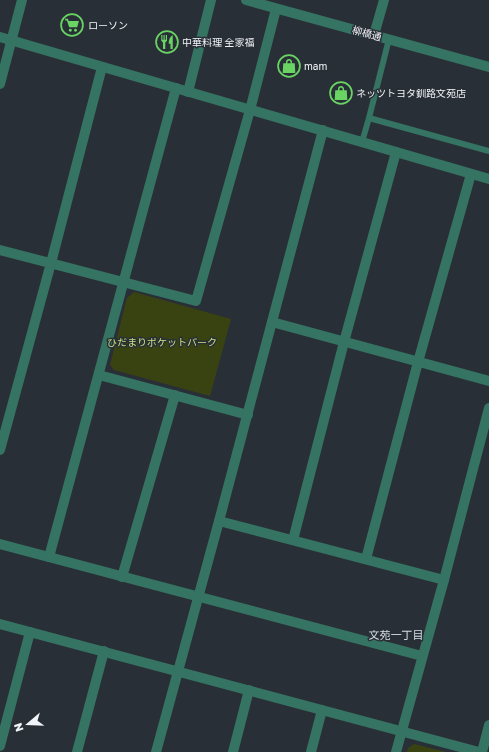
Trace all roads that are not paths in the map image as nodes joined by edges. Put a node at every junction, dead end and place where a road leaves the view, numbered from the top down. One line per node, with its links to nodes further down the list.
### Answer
1 (22, 0): 9 (street)
2 (212, 0): 14 (street)
3 (246, 0): 5 (street, 柳橋通)
4 (384, 0): 6 (street)
5 (276, 9): 6 (street, 柳橋通); 15 (street)
6 (374, 35): 8 (street, 柳橋通)
7 (0, 37): 9 (street)
8 (389, 39): 11 (street, 柳橋通); 16 (lane)
9 (11, 40): 10 (street); 12 (street)
10 (102, 67): 13 (street); 24 (street)
11 (489, 67)
12 (0, 84)
13 (176, 88): 14 (street); 25 (street)
14 (188, 92): 15 (street)
15 (250, 110): 17 (street); 25 (street)
16 (369, 118): 18 (lane); 19 (lane)
17 (323, 130): 18 (street); 26 (street)
18 (362, 142): 20 (street)
19 (489, 151)
20 (396, 152): 21 (street); 27 (street)
21 (471, 174): 22 (street); 28 (street)
22 (489, 179)
23 (0, 250): 24 (street)
24 (51, 263): 25 (street); 35 (street)
25 (124, 283): 29 (street)
26 (272, 322): 27 (street); 33 (street)
27 (344, 342): 28 (street); 37 (street)
28 (418, 362): 30 (street); 40 (street)
29 (99, 374): 31 (street); 39 (street)
30 (489, 381)
31 (175, 395): 33 (street); 41 (street)
32 (489, 408): 34 (street)
33 (248, 415): 36 (street)
34 (486, 437): 42 (street)
35 (0, 450)
36 (220, 521): 37 (street); 43 (street)
37 (293, 540): 40 (street)
38 (0, 544): 39 (street)
39 (49, 557): 41 (street)
40 (366, 560): 42 (street)
41 (122, 576): 43 (street)
42 (444, 580): 47 (street)
43 (199, 597): 47 (street); 48 (street)
44 (0, 624): 45 (street)
45 (30, 632): 46 (street); 53 (street)
46 (104, 652): 48 (street); 54 (street)
47 (422, 656): 52 (street)
48 (178, 671): 49 (street); 55 (street)
49 (249, 690): 50 (street); 56 (street)
50 (322, 710): 52 (street); 57 (street)
51 (489, 725): 59 (street)
52 (402, 731): 58 (street); 59 (street)
53 (0, 746)
54 (78, 752)
55 (156, 752)
56 (234, 752)
57 (311, 752)
58 (396, 752)
59 (481, 752)

